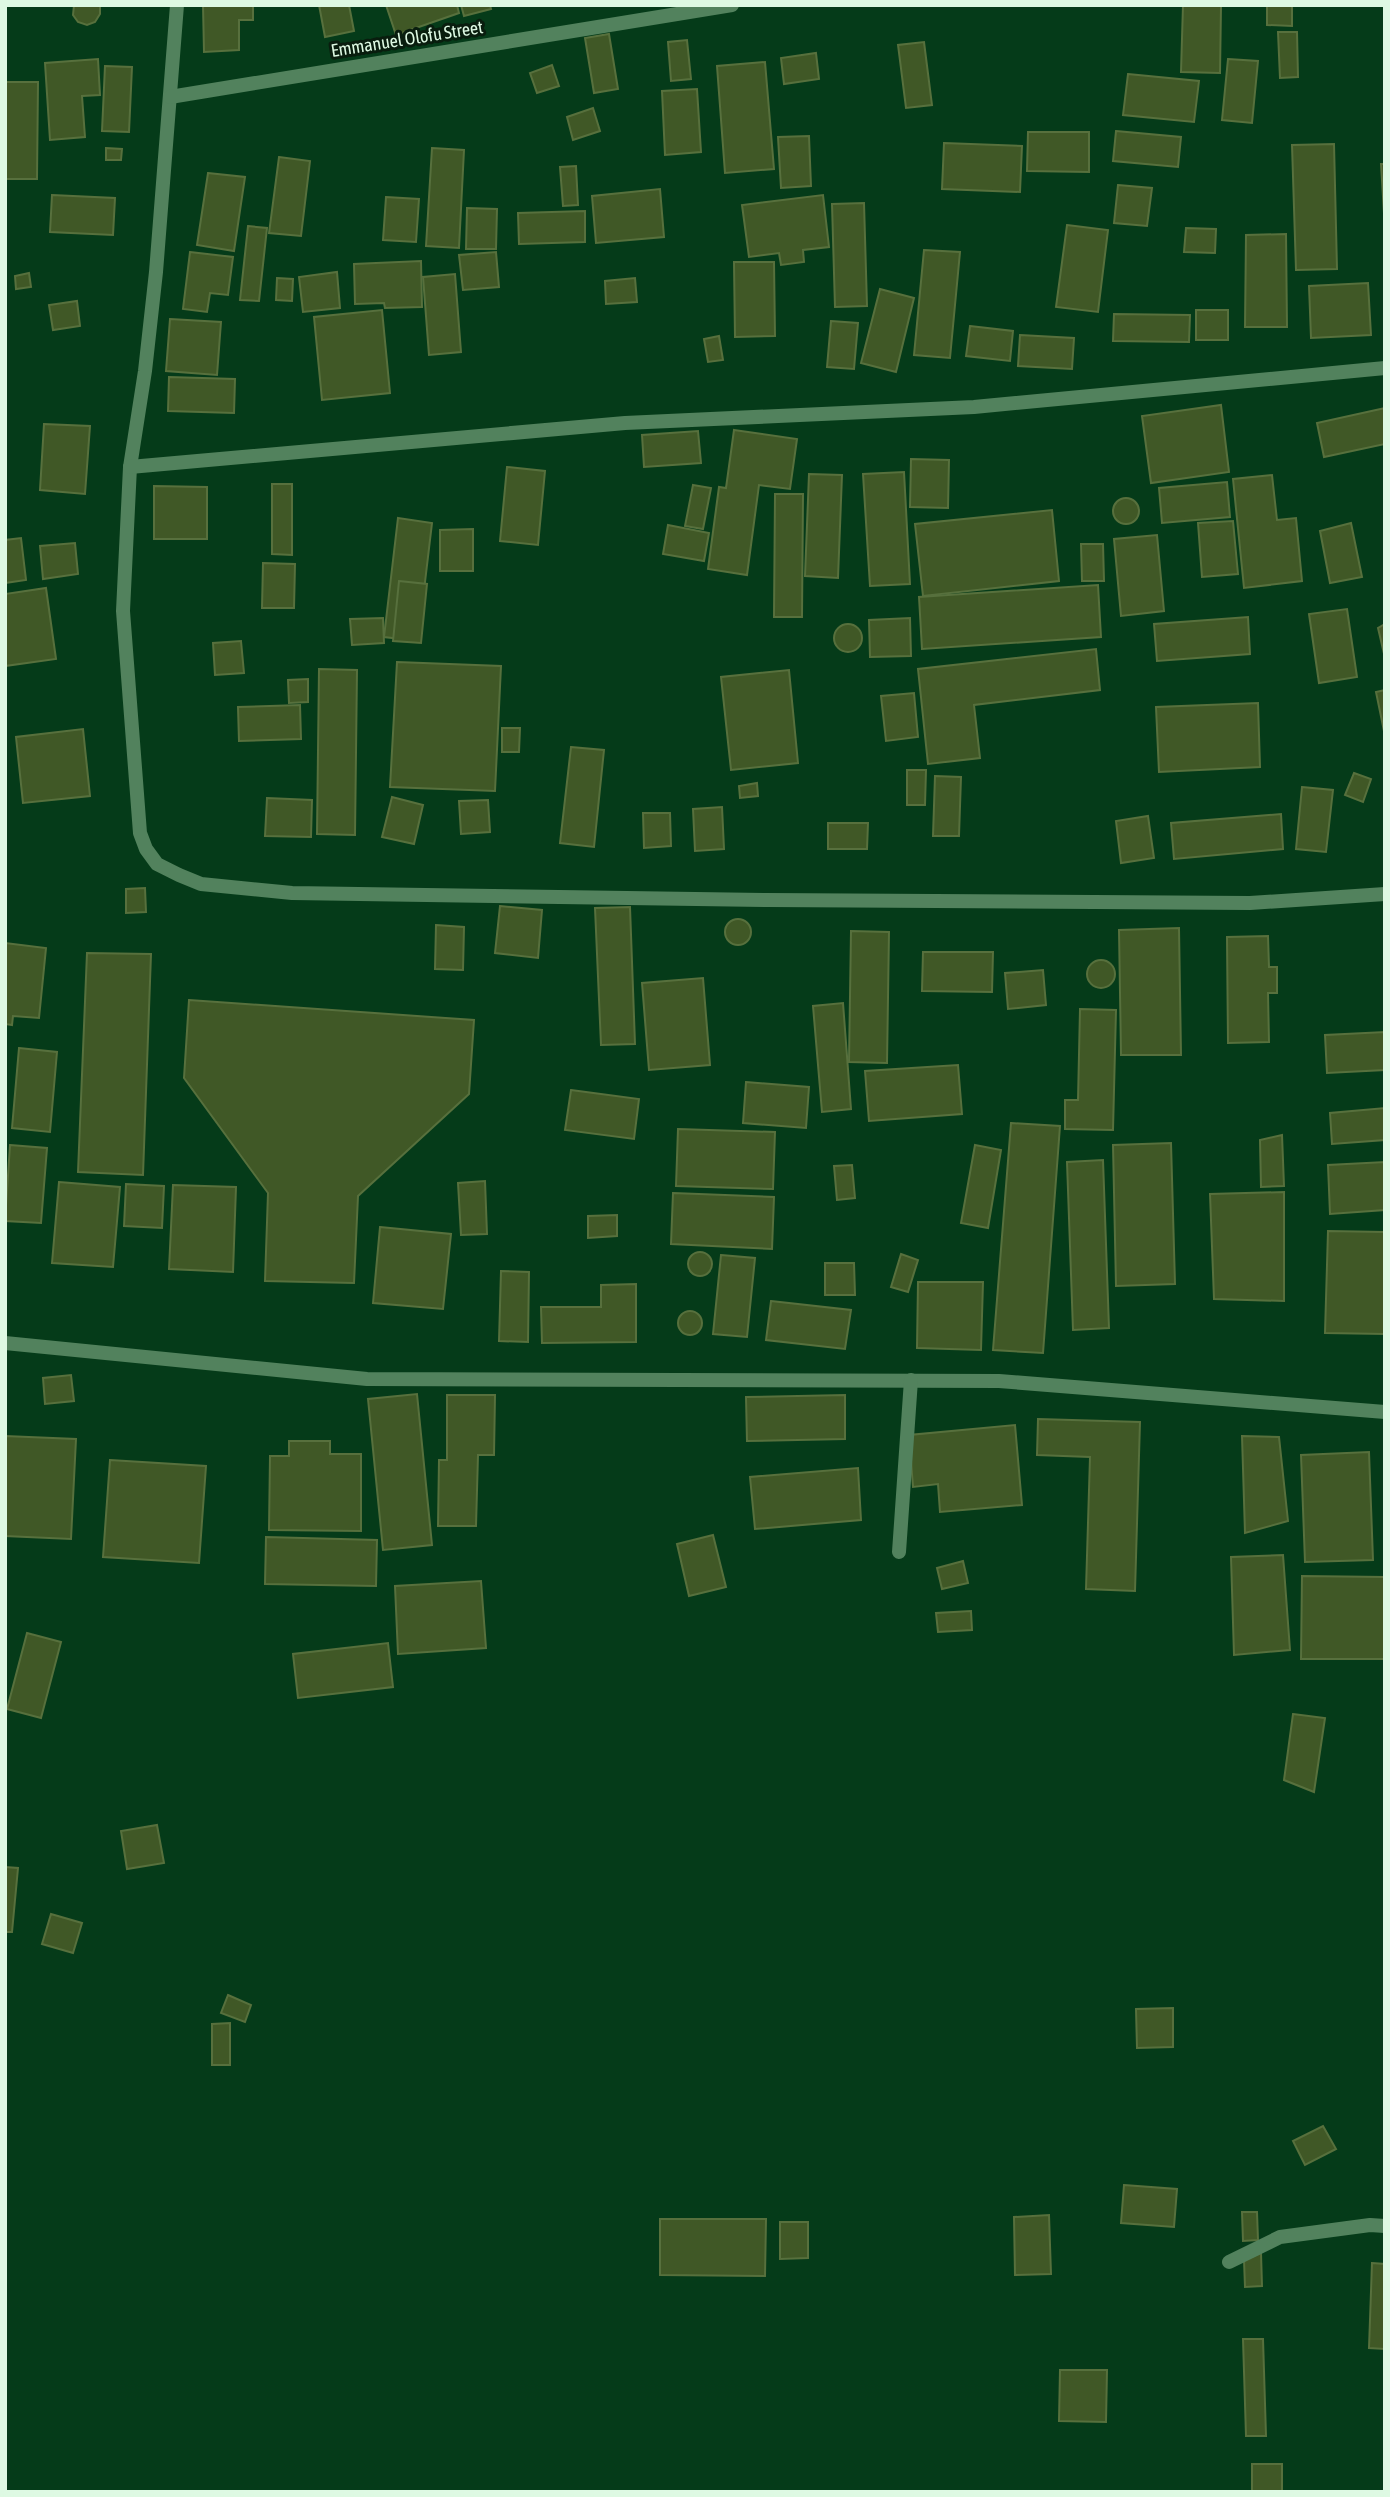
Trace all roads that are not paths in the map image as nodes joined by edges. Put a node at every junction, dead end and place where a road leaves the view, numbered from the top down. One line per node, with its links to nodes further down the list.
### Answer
1 (177, 5): 3 (street)
2 (732, 5): 3 (street, Emmanuel Olofu Street)
3 (170, 97): 5 (street)
4 (1385, 368): 5 (street)
5 (130, 467): 6 (street)
6 (1385, 894)
7 (5, 1343): 8 (street)
8 (911, 1380): 9 (street); 10 (street)
9 (1385, 1412)
10 (900, 1552)
11 (1385, 2226): 12 (street)
12 (1229, 2262)

